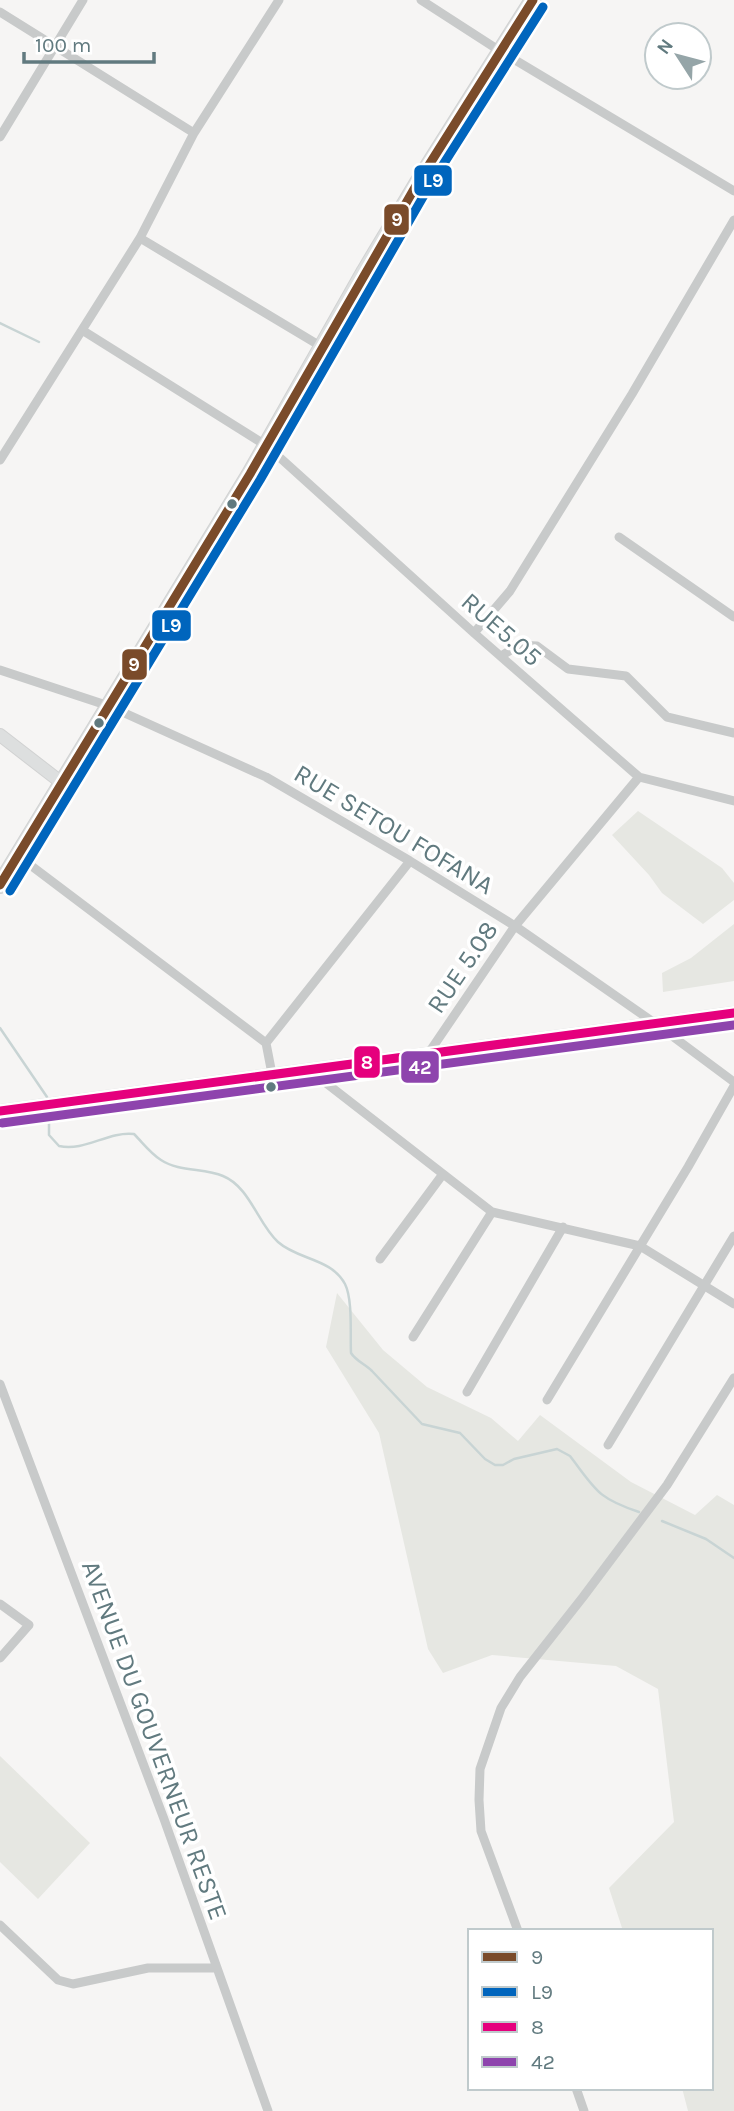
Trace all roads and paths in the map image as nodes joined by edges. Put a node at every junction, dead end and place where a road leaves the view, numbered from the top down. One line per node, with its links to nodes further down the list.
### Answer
1 (83, 0): 6 (street)
2 (279, 0): 8 (street)
3 (421, 0): 7 (street)
4 (533, 0): 7 (highway)
5 (0, 12): 6 (street)
6 (56, 46): 8 (street); 9 (street)
7 (500, 51): 10 (street); 14 (highway)
8 (194, 133): 12 (street)
9 (0, 137)
10 (734, 191)
11 (734, 220): 19 (street)
12 (140, 238): 13 (street); 14 (street)
13 (82, 330): 15 (street, RUE5.05); 16 (street)
14 (323, 347): 15 (highway)
15 (267, 446): 19 (street, RUE5.05); 22 (highway)
16 (0, 460)
17 (619, 537): 18 (street)
18 (734, 617)
19 (474, 633): 20 (street, RUE5.05)
20 (501, 656): 23 (street); 25 (street, RUE5.05)
21 (0, 670): 22 (street, RUE SETOU FOFANA)
22 (109, 706): 26 (highway); 29 (street, RUE SETOU FOFANA)
23 (734, 733)
24 (0, 735): 26 (main road)
25 (639, 777): 27 (street, RUE5.05); 31 (street, RUE 5.08)
26 (62, 783): 28 (highway)
27 (734, 801)
28 (17, 855): 30 (highway); 34 (street)
29 (410, 861): 31 (street, RUE SETOU FOFANA); 34 (street)
30 (0, 885)
31 (515, 926): 33 (street, RUE SETOU FOFANA); 35 (street, RUE 5.08)
32 (734, 1013): 33 (main road)
33 (656, 1024): 35 (main road); 38 (street, RUE SETOU FOFANA)
34 (266, 1043): 37 (street)
35 (428, 1054): 36 (main road)
36 (308, 1069): 37 (main road); 40 (street)
37 (272, 1074): 39 (main road)
38 (734, 1084): 44 (street)
39 (0, 1111)
40 (443, 1174): 41 (street); 45 (street)
41 (492, 1212): 42 (street); 48 (street)
42 (563, 1227): 44 (street); 51 (street)
43 (734, 1236): 46 (street)
44 (640, 1246): 46 (street); 52 (street)
45 (380, 1259)
46 (704, 1285): 47 (street); 53 (street)
47 (734, 1304)
48 (413, 1337)
49 (734, 1378): 57 (street)
50 (0, 1384): 58 (street, AVENUE DU GOUVERNEUR RESTE)
51 (467, 1392)
52 (547, 1400)
53 (608, 1445)
54 (0, 1604): 55 (street)
55 (0, 1658)
56 (0, 1924): 58 (street)
57 (517, 1929)
58 (217, 1968): 60 (street, AVENUE DU GOUVERNEUR RESTE)
59 (577, 2090): 61 (street)
60 (268, 2111)
61 (584, 2111)

